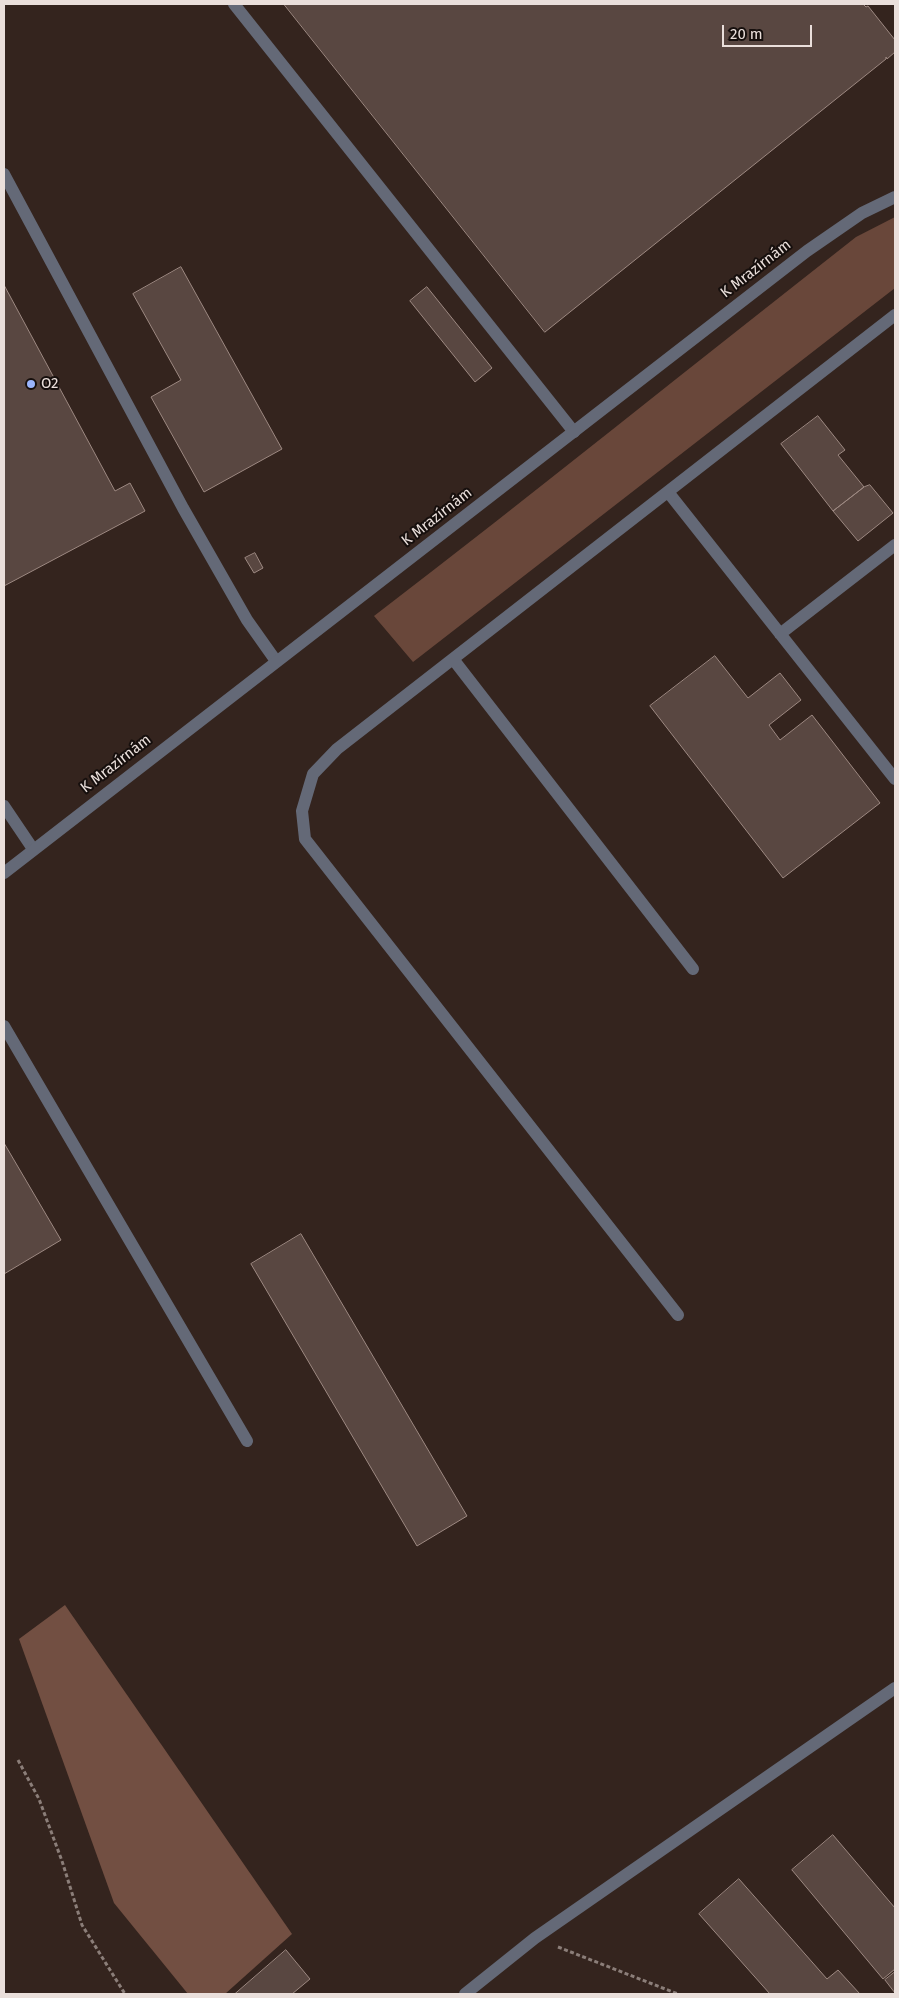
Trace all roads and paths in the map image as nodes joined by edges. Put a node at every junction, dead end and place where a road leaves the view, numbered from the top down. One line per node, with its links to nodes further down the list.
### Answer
1 (234, 4): 5 (street)
2 (4, 174): 10 (street)
3 (895, 197): 5 (street, K Mrazírnám)
4 (895, 315): 6 (street)
5 (574, 432): 10 (street, K Mrazírnám)
6 (668, 492): 8 (street); 9 (street)
7 (895, 546): 8 (street)
8 (780, 634): 11 (street)
9 (453, 659): 15 (street); 17 (street)
10 (276, 661): 13 (street, K Mrazírnám)
11 (895, 779)
12 (4, 806): 13 (street)
13 (33, 849): 14 (street, K Mrazírnám)
14 (4, 872)
15 (693, 969)
16 (4, 1026): 18 (street)
17 (678, 1316)
18 (247, 1441)
19 (895, 1688): 21 (street)
20 (18, 1760): 22 (path)
21 (535, 1938): 23 (street); 24 (path)
22 (125, 1994)
23 (464, 1994)
24 (678, 1994)

